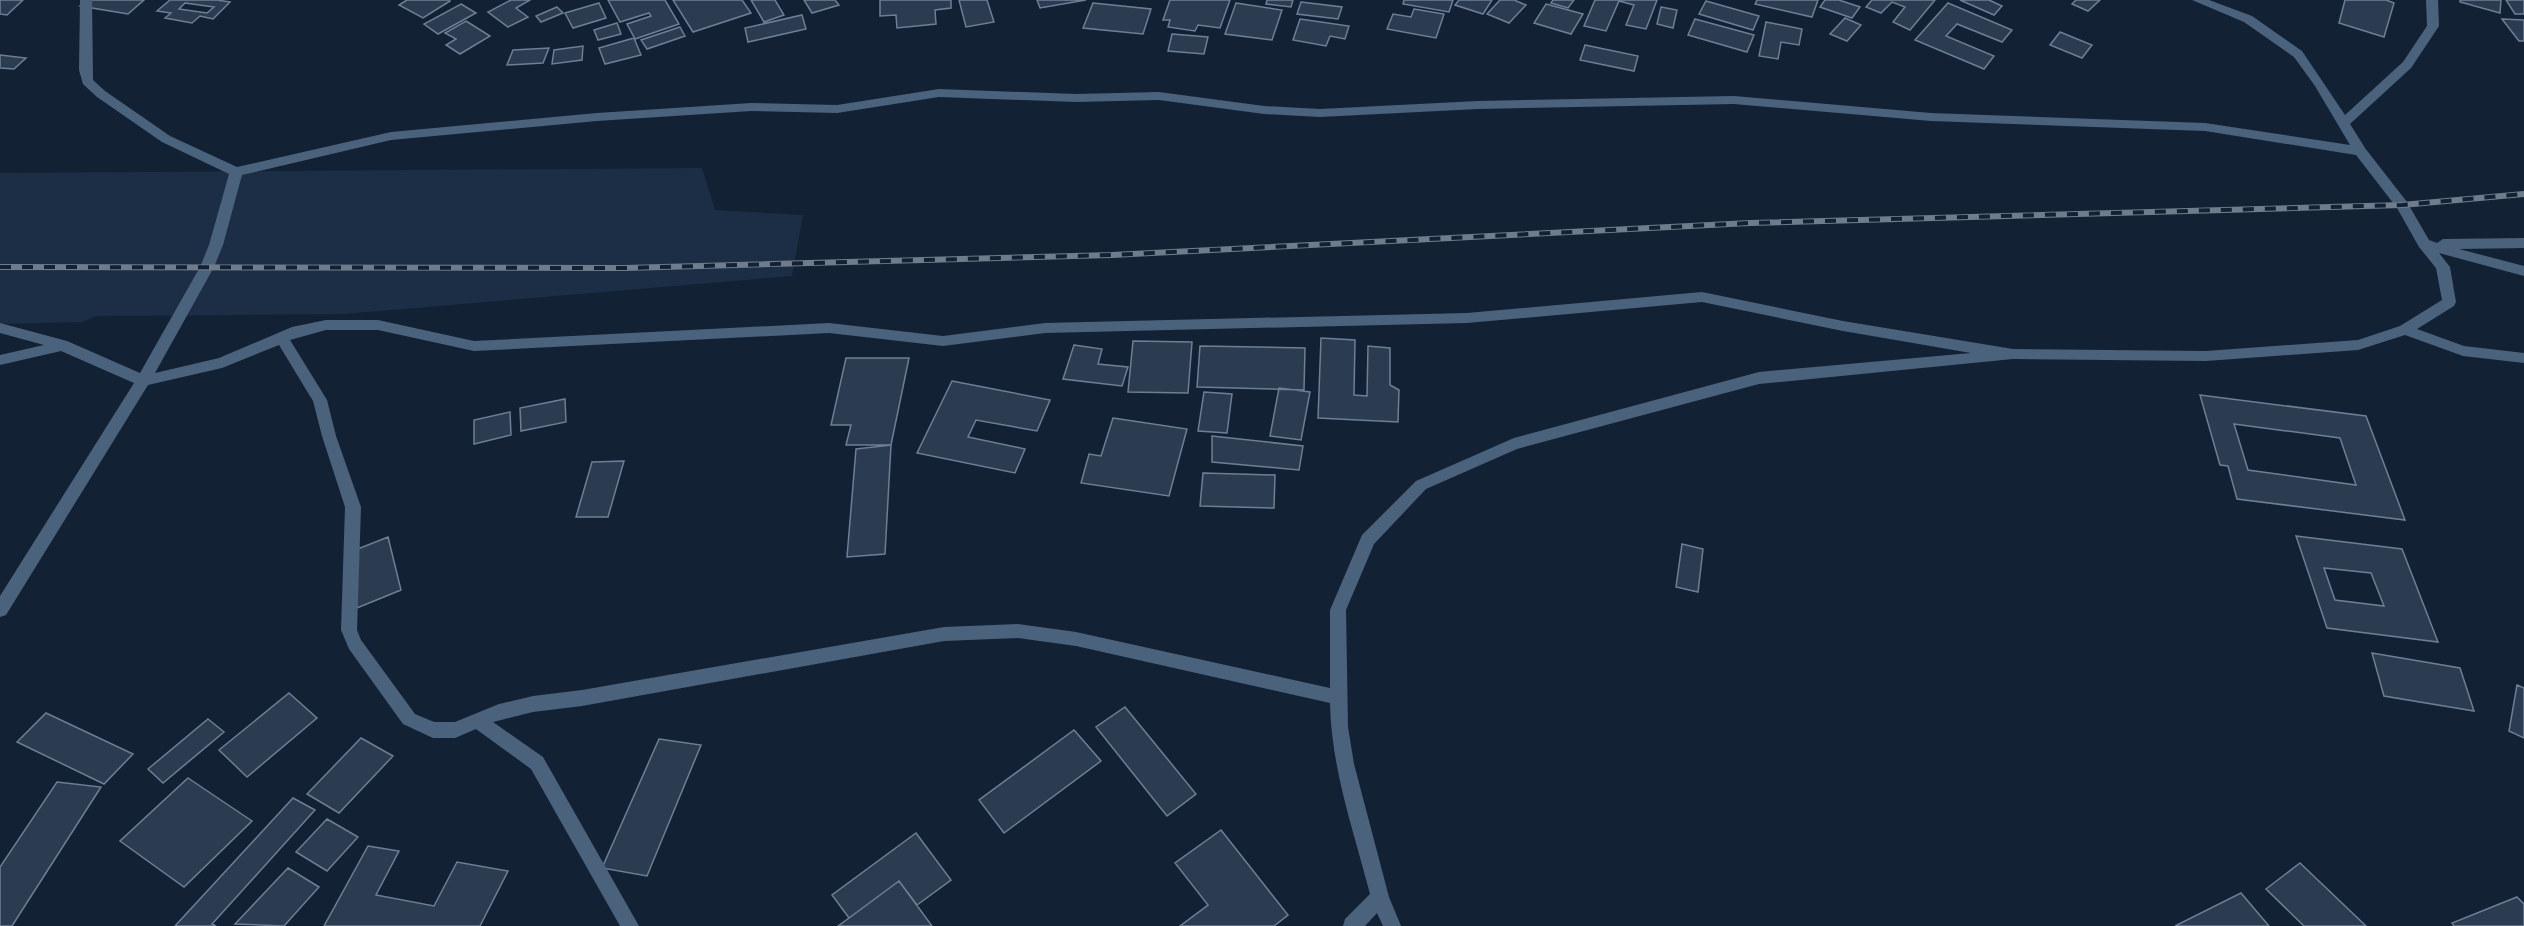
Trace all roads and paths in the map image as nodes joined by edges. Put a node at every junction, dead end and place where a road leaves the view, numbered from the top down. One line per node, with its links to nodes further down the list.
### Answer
1 (86, 0): 6 (street)
2 (2198, 0): 4 (street)
3 (2432, 0): 4 (street)
4 (2342, 124): 5 (street)
5 (2360, 152): 6 (street); 8 (street)
6 (236, 172): 17 (street)
7 (2524, 243): 8 (street)
8 (2424, 244): 9 (street); 11 (street)
9 (2524, 271)
10 (0, 328): 13 (street)
11 (2405, 330): 14 (street); 15 (street)
12 (282, 338): 14 (street); 17 (street); 20 (street)
13 (62, 345): 16 (street); 17 (street)
14 (2013, 354): 19 (street)
15 (2524, 358)
16 (0, 360)
17 (143, 381): 18 (street)
18 (0, 610)
19 (1340, 698): 20 (street); 21 (street)
20 (479, 722): 22 (street)
21 (1380, 897): 23 (street); 24 (street)
22 (630, 926)
23 (1352, 926)
24 (1392, 926)

